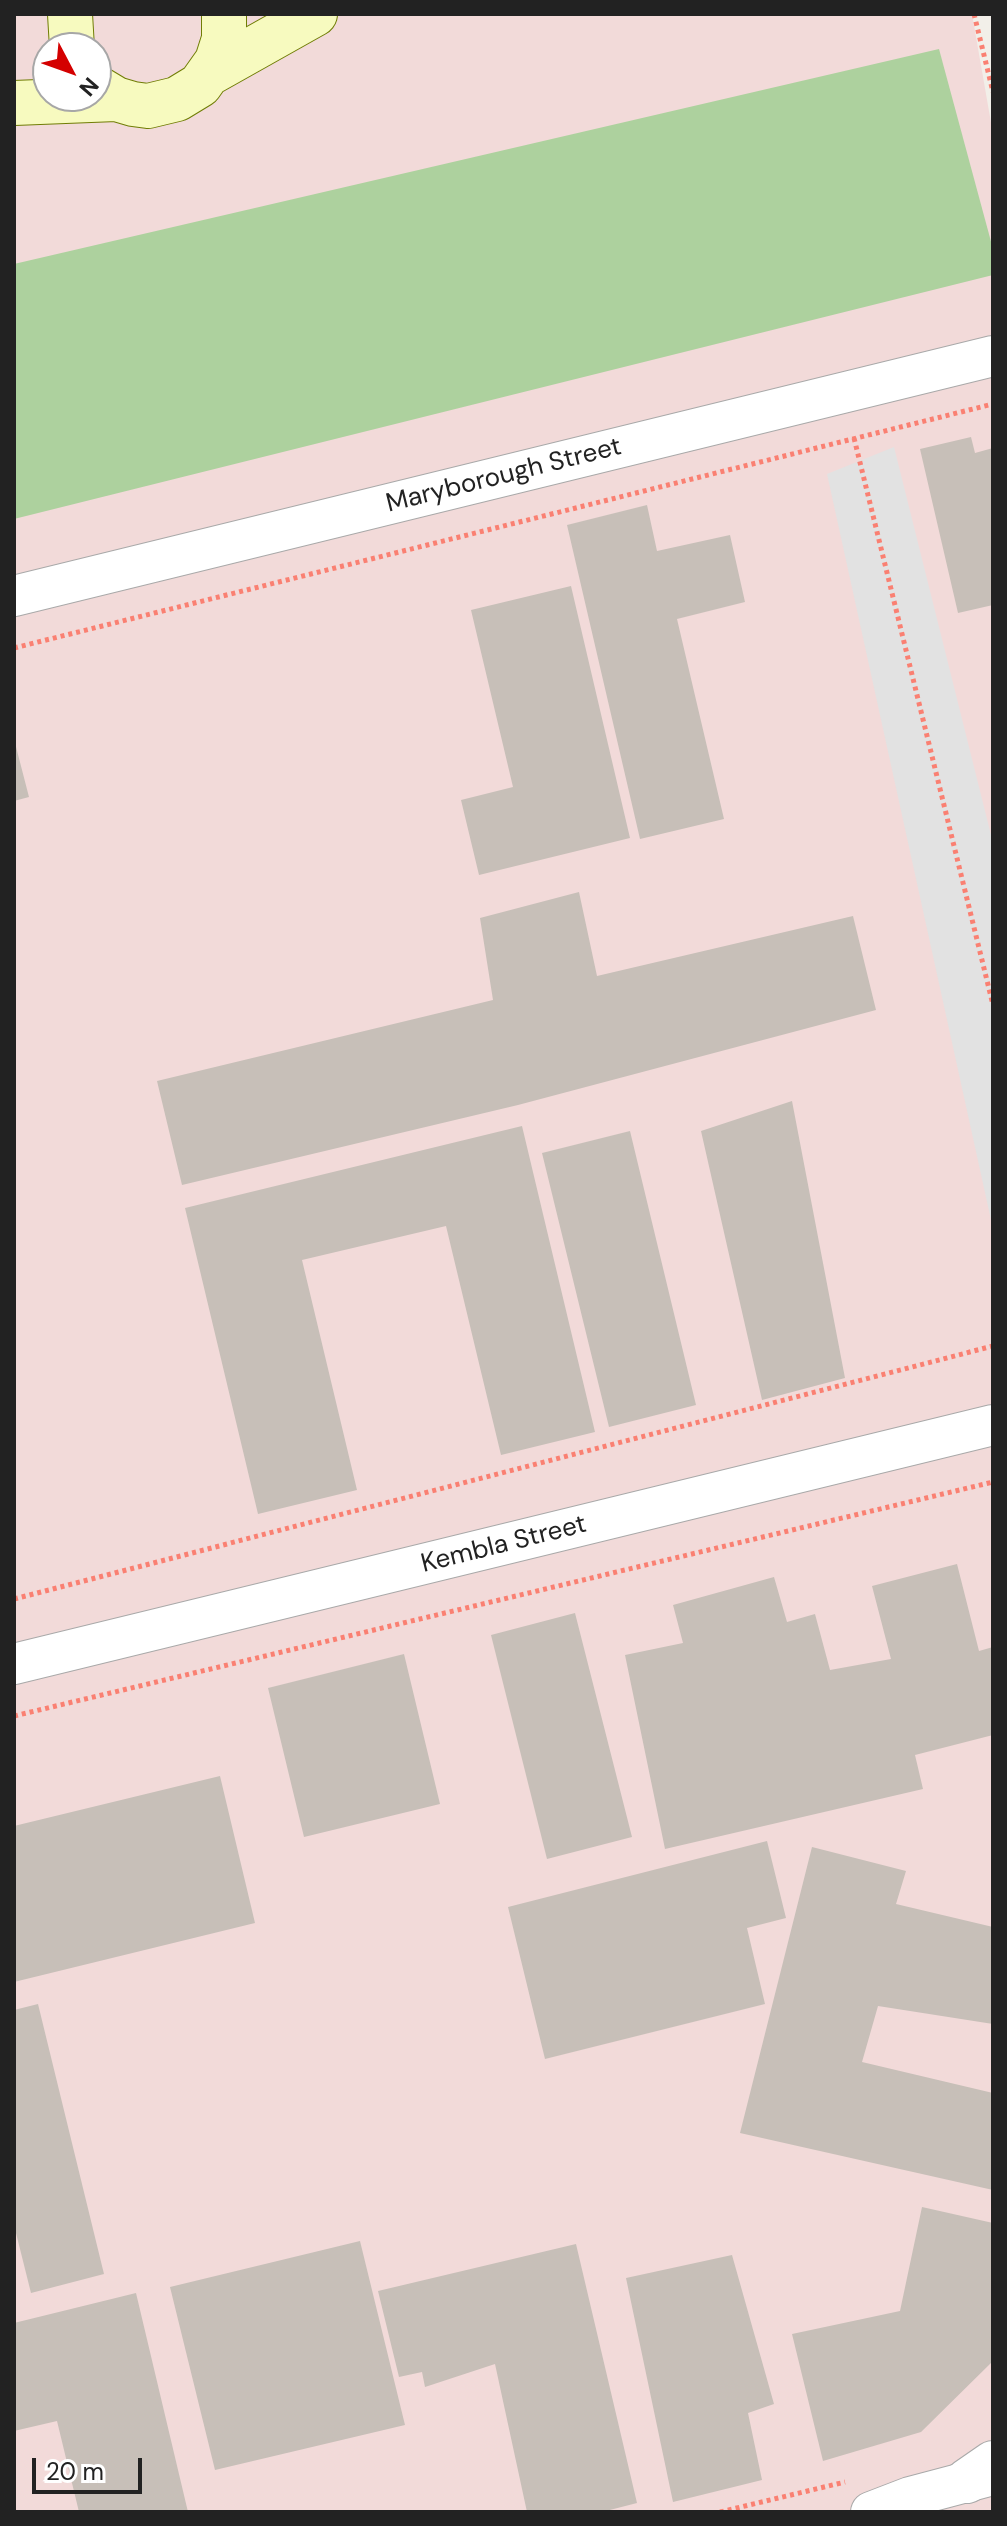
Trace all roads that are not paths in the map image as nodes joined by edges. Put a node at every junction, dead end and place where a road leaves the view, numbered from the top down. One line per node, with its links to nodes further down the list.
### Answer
1 (224, 14): 3 (main road)
2 (315, 14): 3 (main road)
3 (210, 73): 4 (main road)
4 (112, 95)
5 (993, 356): 6 (street, Maryborough Street)
6 (14, 596)
7 (993, 1425): 8 (street, Kembla Street)
8 (14, 1664)
9 (984, 2473): 10 (street)
10 (871, 2512)

